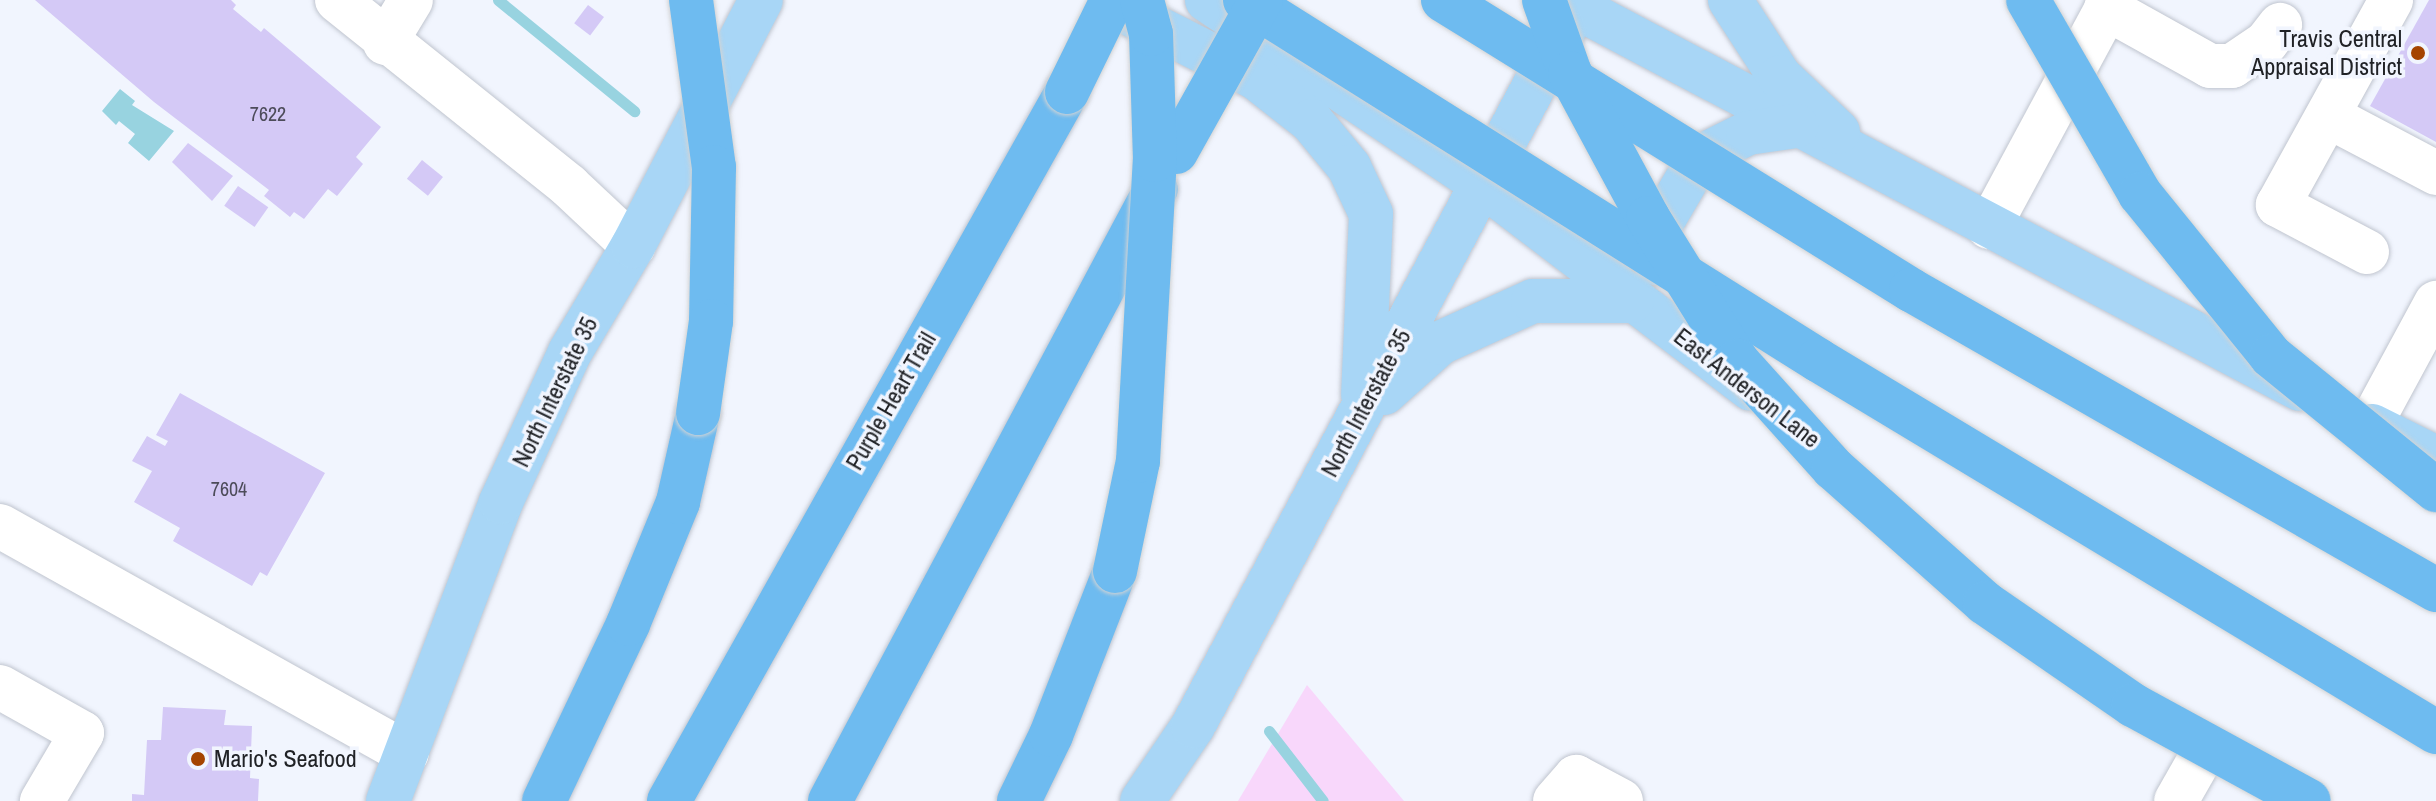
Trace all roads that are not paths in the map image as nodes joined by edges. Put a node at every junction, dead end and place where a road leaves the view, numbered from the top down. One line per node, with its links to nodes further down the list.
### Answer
1 (337, 0): 19 (lane)
2 (411, 0): 19 (lane)
3 (691, 0): 44 (highway, bridge)
4 (786, 0): 17 (main road)
5 (1103, 0): 31 (main road)
6 (1112, 0): 45 (highway, Purple Heart Trail, bridge)
7 (1142, 0): 47 (highway, bridge)
8 (1207, 0): 24 (main road, East Anderson Lane)
9 (1245, 0): 38 (highway, bridge)
10 (1261, 0): 46 (highway, bridge)
11 (1443, 0): 36 (highway, bridge)
12 (1730, 0): 22 (main road)
13 (2028, 0): 34 (highway, bridge)
14 (2391, 0): 20 (lane)
15 (1566, 2): 21 (main road); 24 (main road, North Interstate 35); 52 (highway, bridge)
16 (2108, 4): 18 (lane); 25 (lane)
17 (752, 11): 26 (main road, North Interstate 35)
18 (2280, 25)
19 (385, 43): 26 (lane)
20 (2328, 116): 23 (lane); 27 (lane)
21 (1796, 126): 22 (main road); 30 (main road)
22 (1877, 169): 25 (main road)
23 (2436, 173)
24 (1482, 184): 28 (main road, East Anderson Lane); 31 (main road, North Interstate 35)
25 (1989, 227): 32 (main road)
26 (633, 246): 40 (main road, North Interstate 35)
27 (2367, 252)
28 (1632, 301): 30 (main road, East Anderson Lane); 31 (main road)
29 (2436, 303): 32 (lane)
30 (1707, 353): 39 (main road, East Anderson Lane)
31 (1361, 413): 41 (main road, North Interstate 35)
32 (2370, 425): 33 (main road)
33 (2436, 458)
34 (2436, 490)
35 (0, 526): 40 (lane)
36 (2436, 590)
37 (0, 687): 42 (lane)
38 (2436, 732)
39 (2205, 750): 50 (lane); 51 (main road, East Anderson Lane)
40 (407, 753): 43 (main road, North Interstate 35)
41 (1152, 797)
42 (42, 801)
43 (388, 801)
44 (544, 801)
45 (669, 801)
46 (830, 801)
47 (1019, 801)
48 (1555, 801): 49 (lane)
49 (1621, 801)
50 (2176, 801)
51 (2269, 801)
52 (2309, 801)

